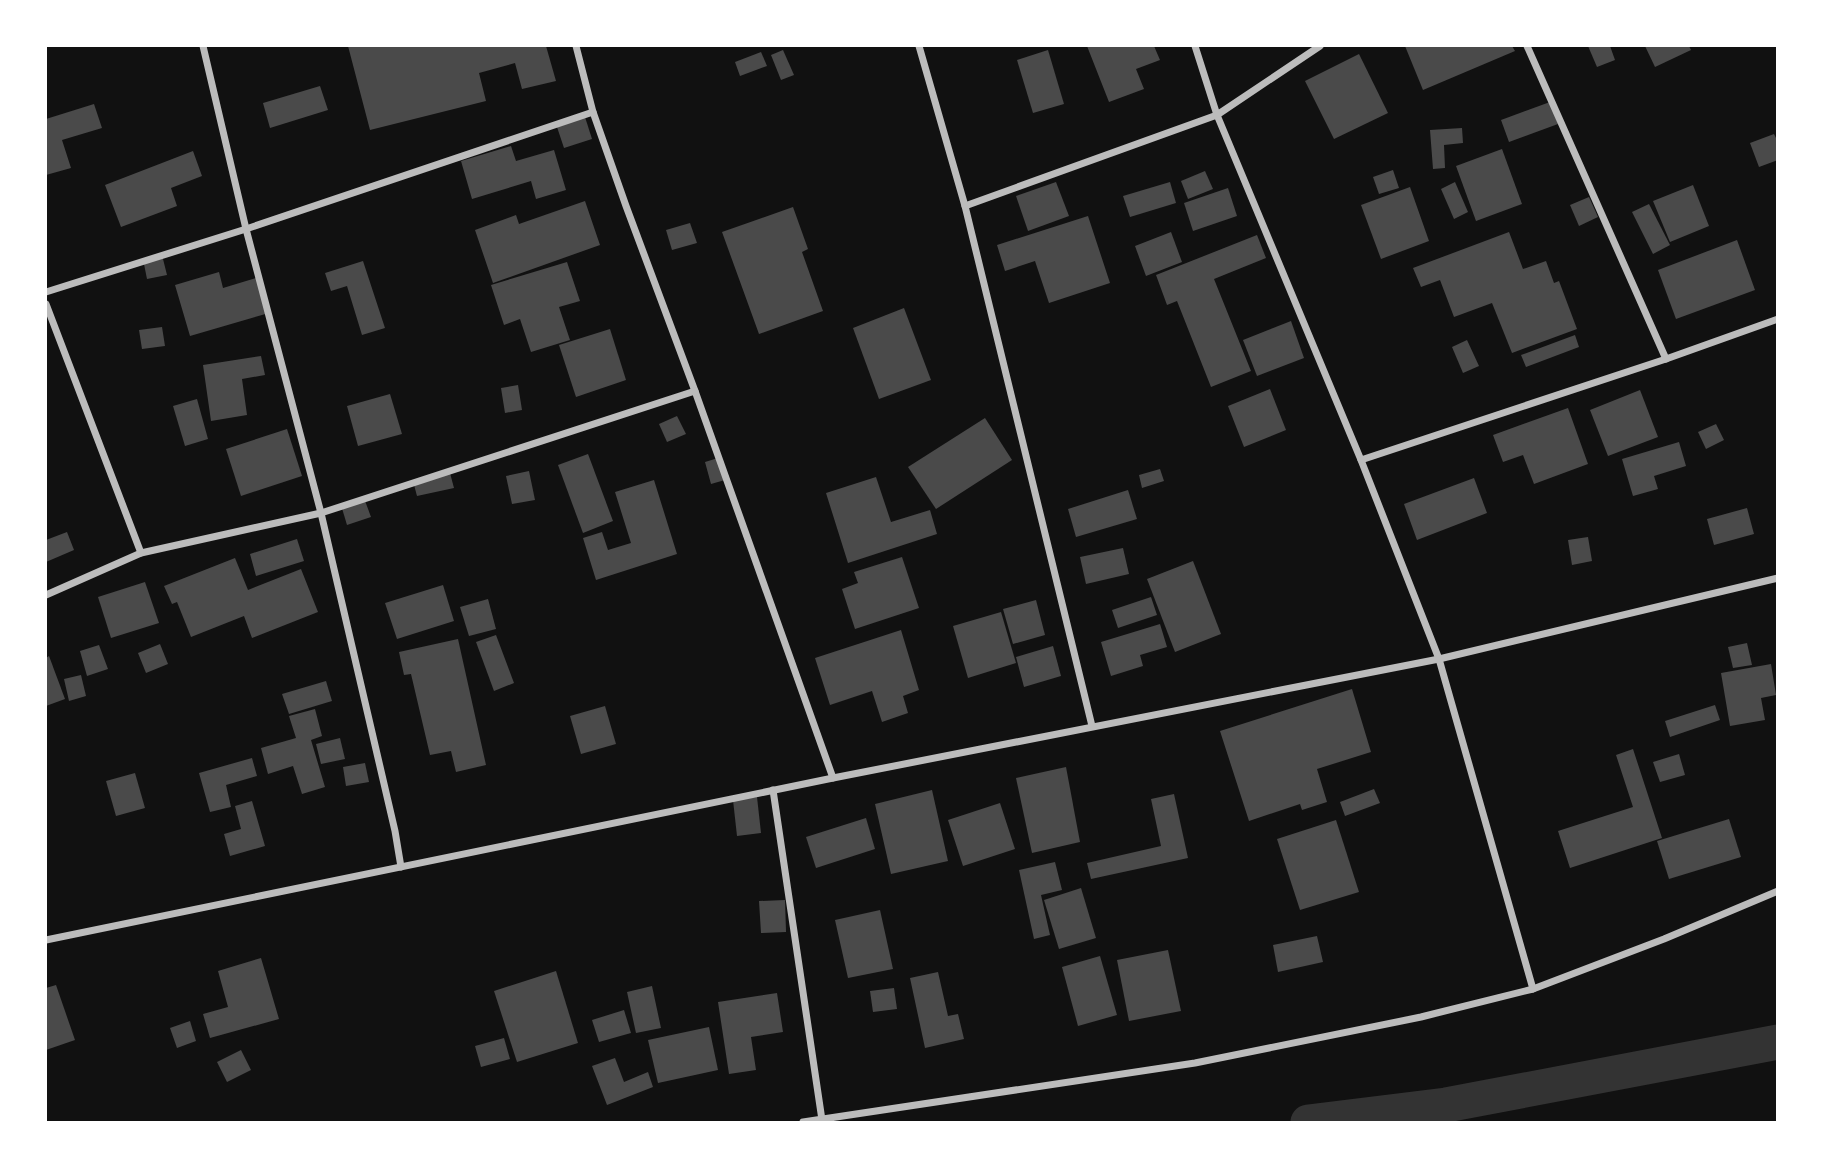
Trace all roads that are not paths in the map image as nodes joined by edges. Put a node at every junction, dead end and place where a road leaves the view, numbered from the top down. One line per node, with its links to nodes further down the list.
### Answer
1 (203, 46): 10 (street)
2 (576, 46): 7 (street)
3 (919, 46): 9 (street)
4 (1195, 46): 8 (street)
5 (1320, 46): 8 (street)
6 (1527, 46): 14 (street)
7 (593, 112): 10 (street); 15 (street)
8 (1217, 115): 9 (street); 16 (street)
9 (965, 206): 22 (street)
10 (246, 229): 11 (street); 17 (street)
11 (46, 292)
12 (46, 304): 18 (street)
13 (1777, 319): 14 (street)
14 (1666, 359): 16 (street)
15 (695, 391): 17 (street); 23 (street)
16 (1360, 460): 21 (street)
17 (321, 513): 18 (street); 25 (street)
18 (141, 552): 20 (street)
19 (1777, 578): 21 (street)
20 (46, 595)
21 (1439, 659): 22 (street); 28 (street)
22 (1092, 726): 23 (street)
23 (833, 778): 24 (street)
24 (773, 790): 25 (street); 29 (street)
25 (401, 867): 27 (street)
26 (1777, 891): 28 (street)
27 (46, 940)
28 (1533, 989): 29 (street)
29 (822, 1120): 30 (street)
30 (803, 1122)

